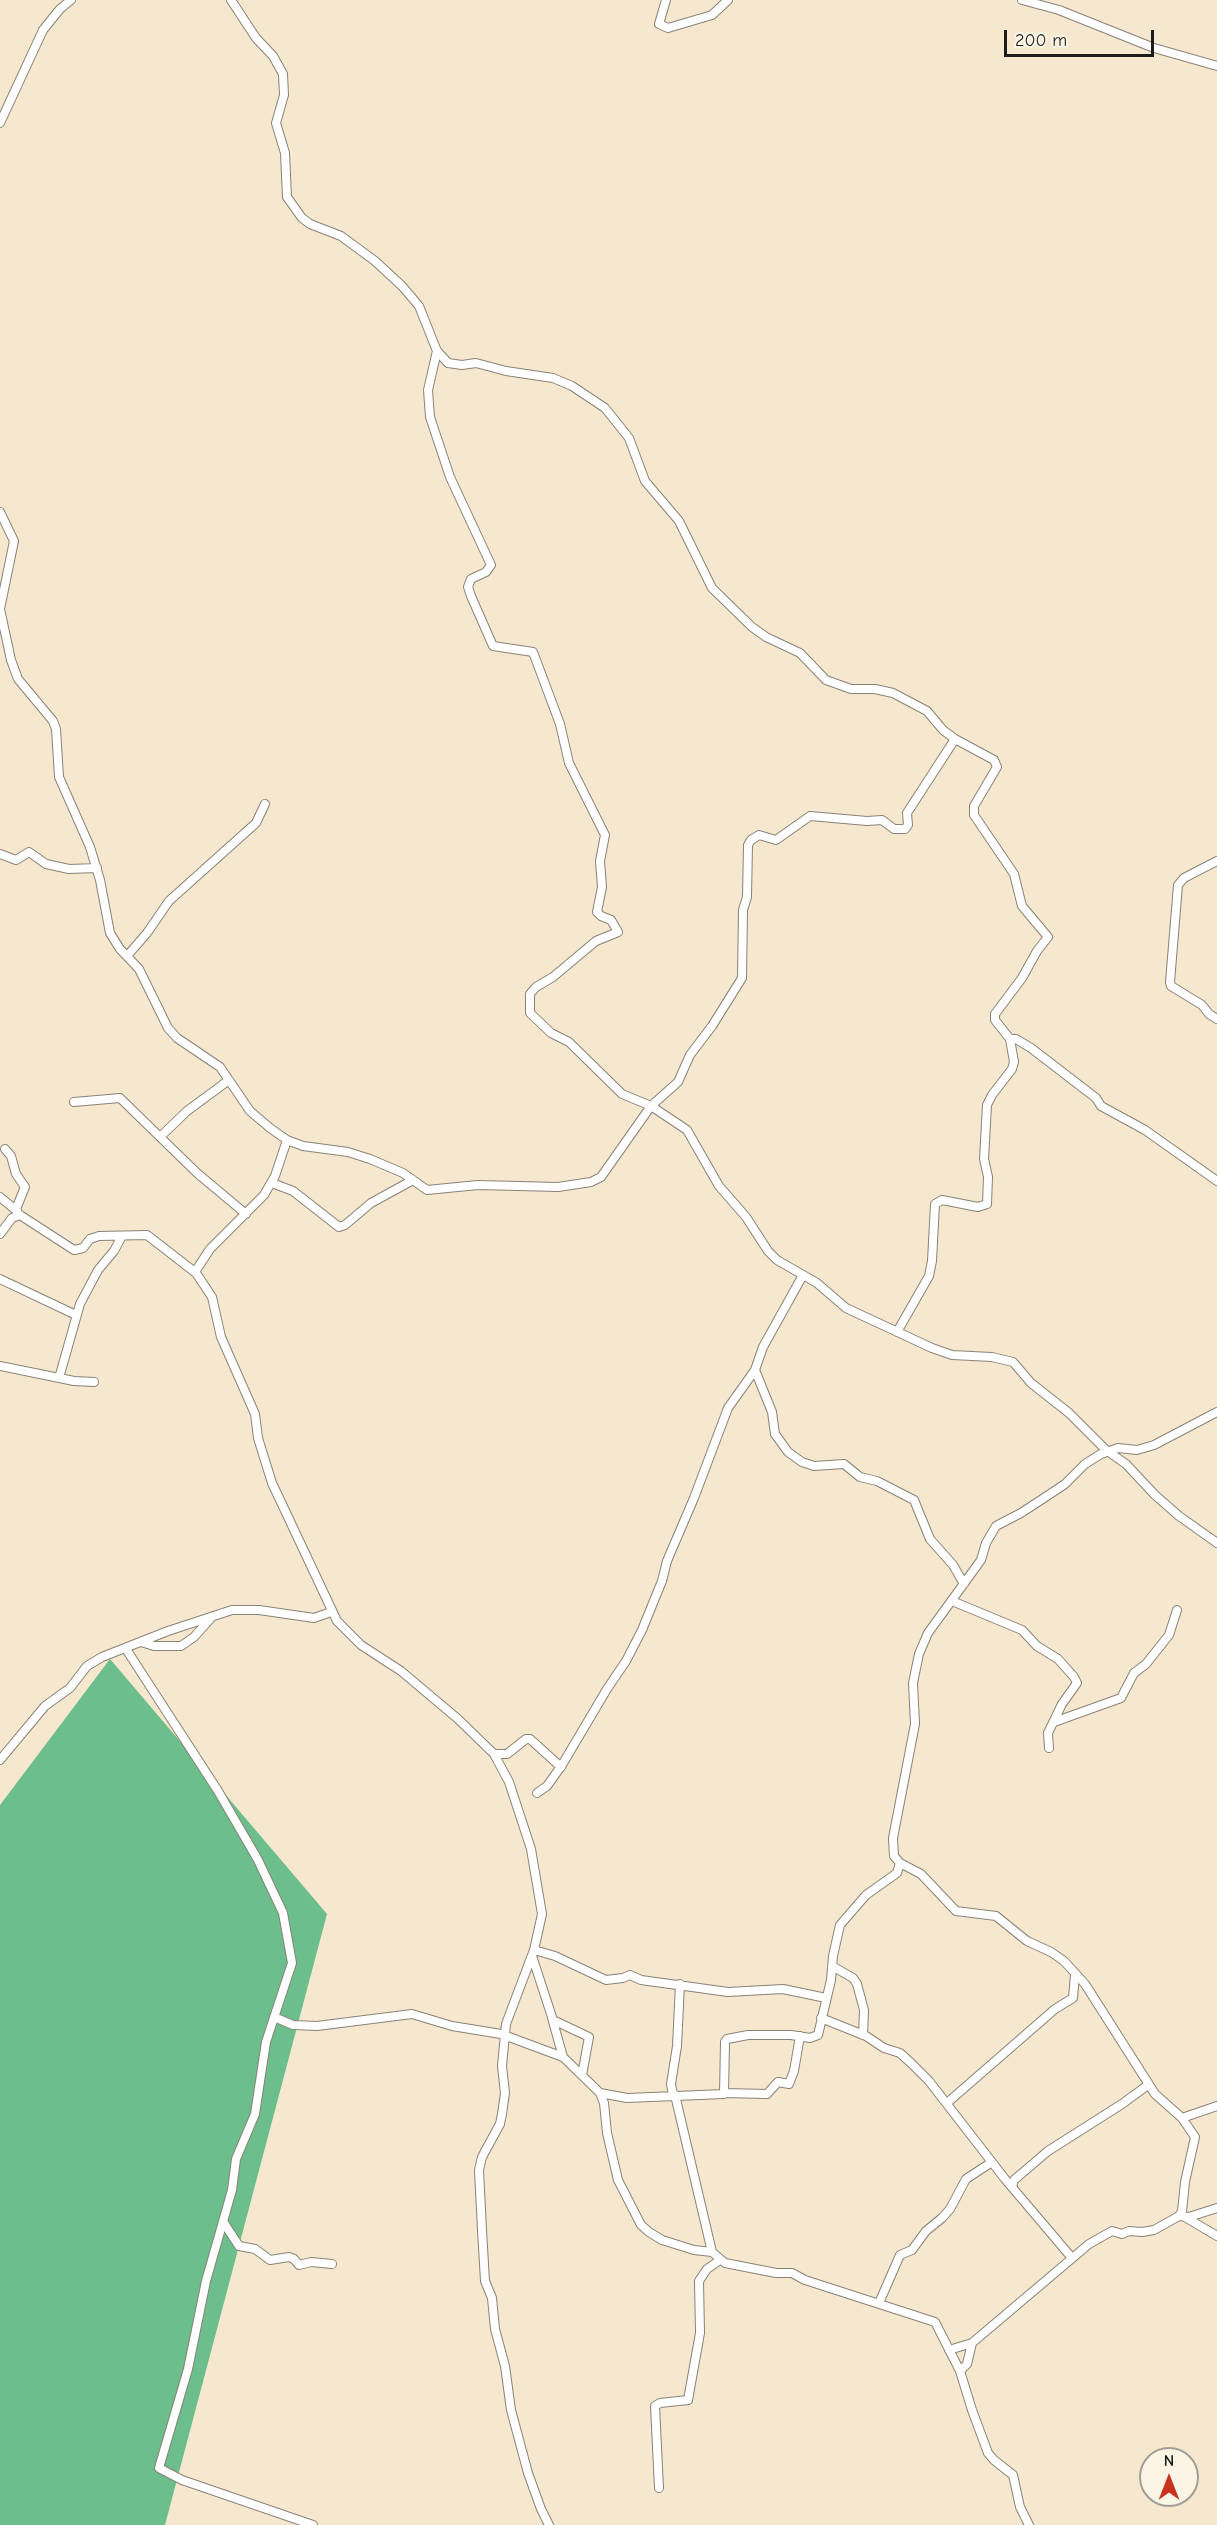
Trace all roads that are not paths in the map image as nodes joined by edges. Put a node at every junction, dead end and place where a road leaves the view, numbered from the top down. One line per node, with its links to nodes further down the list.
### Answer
1 (71, 0): 7 (street)
2 (231, 0): 8 (street)
3 (666, 0): 4 (street)
4 (728, 0)
5 (1022, 0): 6 (street)
6 (1217, 66)
7 (0, 123)
8 (437, 351): 10 (street); 20 (street)
9 (0, 512): 14 (street)
10 (956, 739): 17 (street); 20 (street)
11 (265, 804): 15 (street)
12 (0, 854): 14 (street)
13 (1217, 861): 16 (street)
14 (96, 868): 15 (street)
15 (127, 956): 18 (street)
16 (1217, 1020)
17 (1010, 1039): 25 (street); 36 (street)
18 (229, 1080): 21 (street); 22 (street)
19 (74, 1102): 21 (street)
20 (651, 1106): 24 (street); 33 (street)
21 (160, 1137): 29 (street)
22 (287, 1140): 24 (street); 26 (street)
23 (5, 1149): 28 (street)
24 (413, 1180): 26 (street)
25 (1217, 1180)
26 (272, 1183): 29 (street)
27 (0, 1197): 28 (street)
28 (18, 1212): 30 (street); 31 (street)
29 (246, 1214): 32 (street)
30 (0, 1234)
31 (122, 1236): 32 (street); 35 (street)
32 (195, 1272): 47 (street)
33 (803, 1275): 36 (street); 38 (street)
34 (0, 1279): 35 (street)
35 (76, 1315): 39 (street)
36 (897, 1332): 42 (street)
37 (0, 1366): 39 (street)
38 (755, 1370): 44 (street); 55 (street)
39 (59, 1378): 40 (street)
40 (94, 1382)
41 (1217, 1412): 42 (street)
42 (1108, 1451): 43 (street); 44 (street)
43 (1217, 1543)
44 (964, 1584): 45 (street)
45 (952, 1601): 51 (street); 57 (street)
46 (1177, 1610): 51 (street)
47 (331, 1612): 48 (street); 53 (street)
48 (213, 1617): 49 (street); 49 (street)
49 (141, 1642): 50 (street)
50 (126, 1649): 54 (street); 63 (street)
51 (1054, 1722): 52 (street)
52 (1049, 1748)
53 (494, 1754): 55 (street); 58 (street)
54 (0, 1760)
55 (561, 1767): 56 (street)
56 (537, 1793)
57 (900, 1863): 59 (street); 60 (street)
58 (533, 1953): 61 (street); 64 (street); 66 (street)
59 (832, 1966): 62 (street); 67 (street)
60 (1075, 1975): 71 (street); 75 (street)
61 (680, 1984): 62 (street); 74 (street)
62 (826, 1998): 65 (street)
63 (274, 2018): 66 (street); 82 (street)
64 (552, 2018): 69 (street); 70 (street)
65 (821, 2018): 67 (street); 68 (street)
66 (505, 2035): 69 (street); 94 (street)
67 (863, 2035): 75 (street)
68 (800, 2036): 73 (street); 73 (street)
69 (563, 2057): 70 (street)
70 (582, 2075): 72 (street)
71 (1148, 2085): 77 (street); 79 (street)
72 (600, 2093): 74 (street); 84 (street)
73 (725, 2093): 74 (street)
74 (674, 2095): 84 (street)
75 (947, 2103): 78 (street)
76 (1217, 2106): 77 (street)
77 (1182, 2118): 81 (street)
78 (992, 2162): 79 (street); 88 (street)
79 (1011, 2183): 85 (street)
80 (1217, 2208): 81 (street)
81 (1182, 2216): 83 (street); 85 (street)
82 (224, 2223): 87 (street); 93 (street)
83 (1217, 2236)
84 (712, 2252): 86 (street)
85 (1072, 2258): 89 (street)
86 (720, 2260): 88 (street); 92 (street)
87 (332, 2264)
88 (879, 2302): 90 (street)
89 (972, 2343): 90 (street); 91 (street)
90 (949, 2350): 91 (street)
91 (960, 2371): 95 (street)
92 (659, 2488)
93 (312, 2525)
94 (549, 2525)
95 (1029, 2525)

